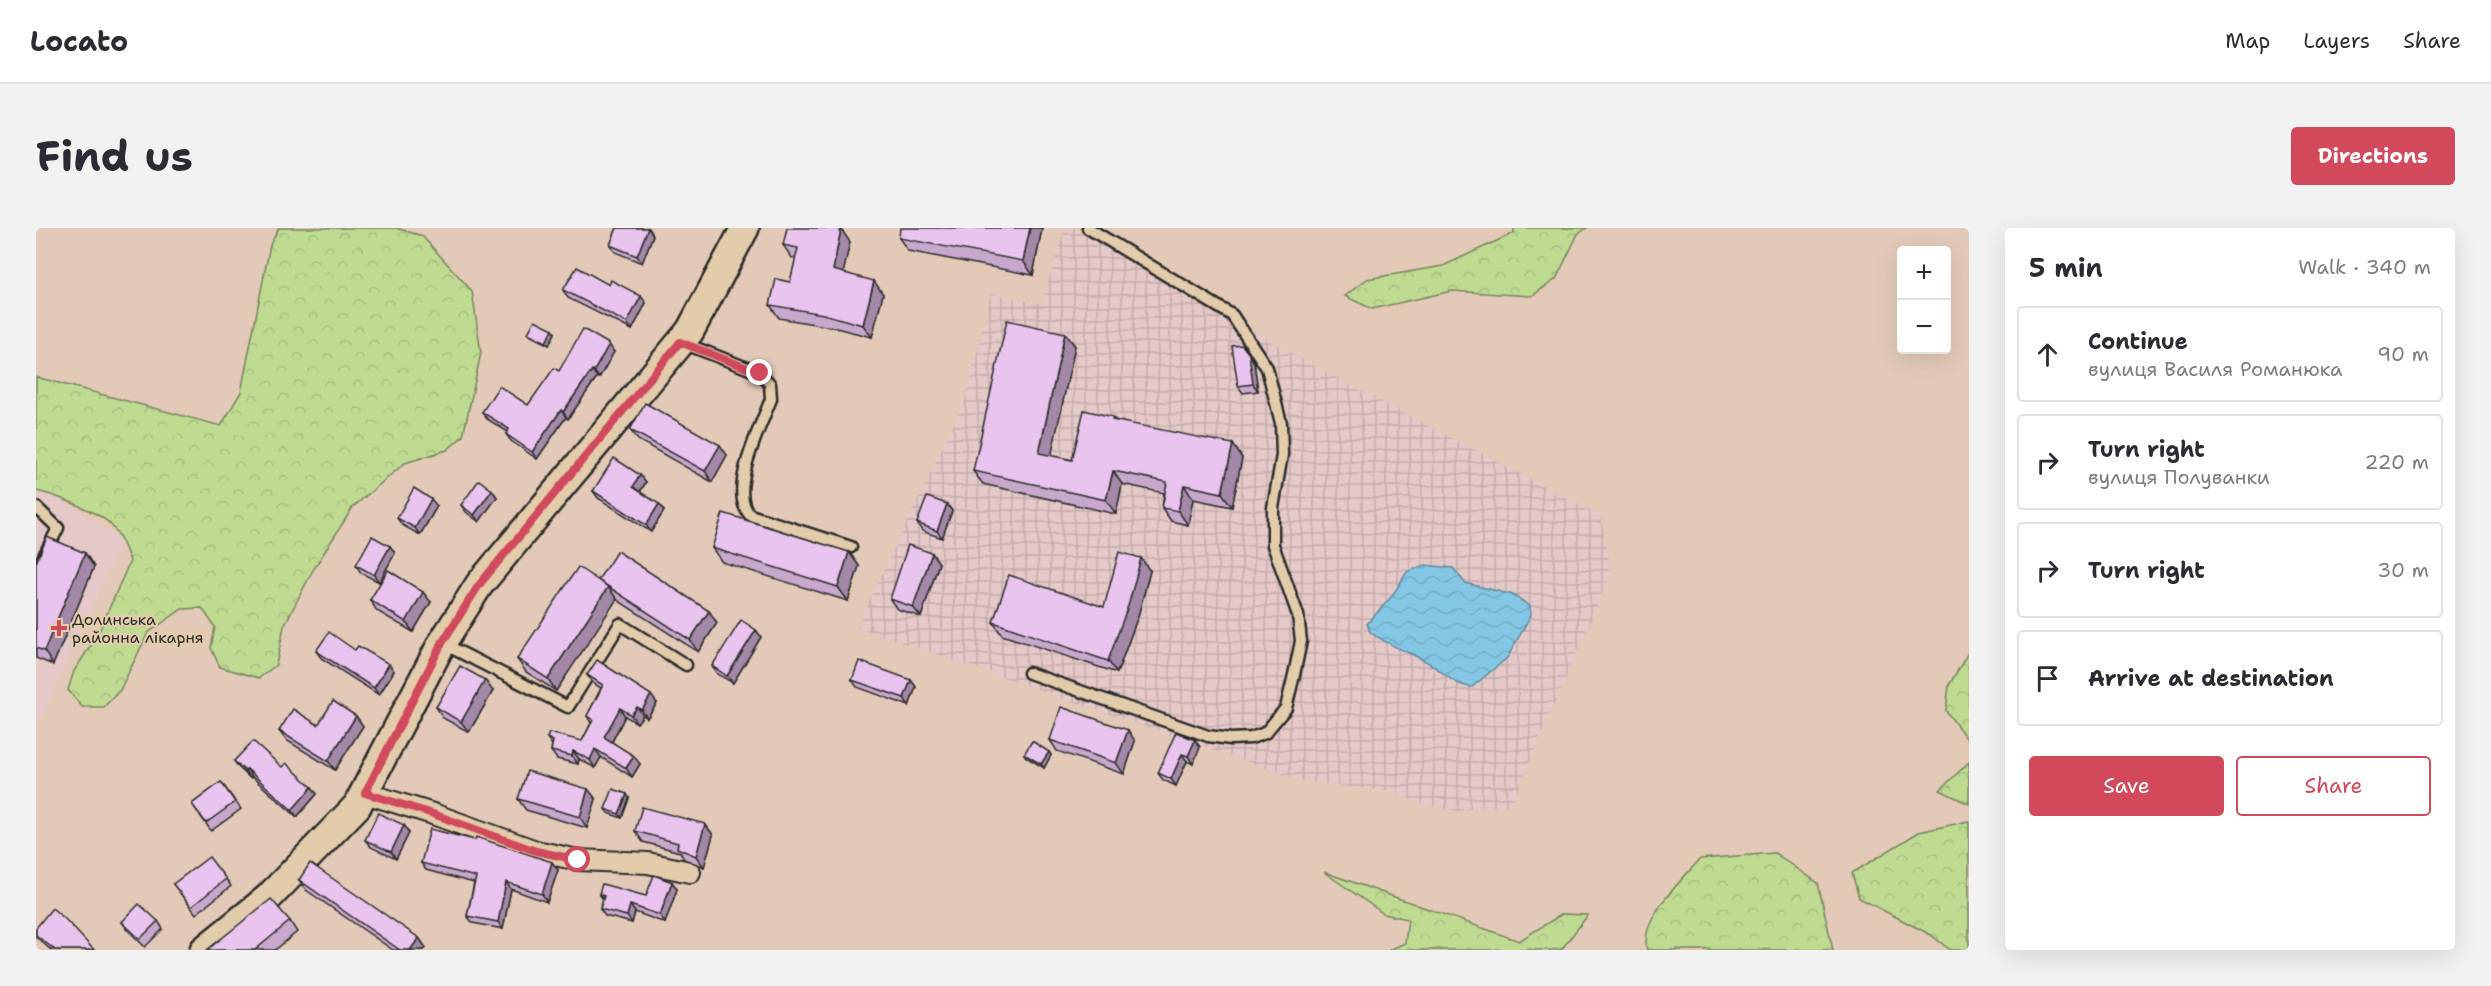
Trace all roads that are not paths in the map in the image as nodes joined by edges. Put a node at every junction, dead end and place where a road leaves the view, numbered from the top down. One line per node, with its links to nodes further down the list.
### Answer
1 (745, 228): 3 (street)
2 (1088, 228): 9 (lane)
3 (680, 342): 5 (lane); 7 (street)
4 (36, 507): 6 (lane)
5 (851, 548)
6 (36, 572)
7 (442, 643): 8 (lane); 10 (street)
8 (686, 665)
9 (1029, 673)
10 (365, 793): 11 (street); 12 (street)
11 (690, 872)
12 (204, 950)

